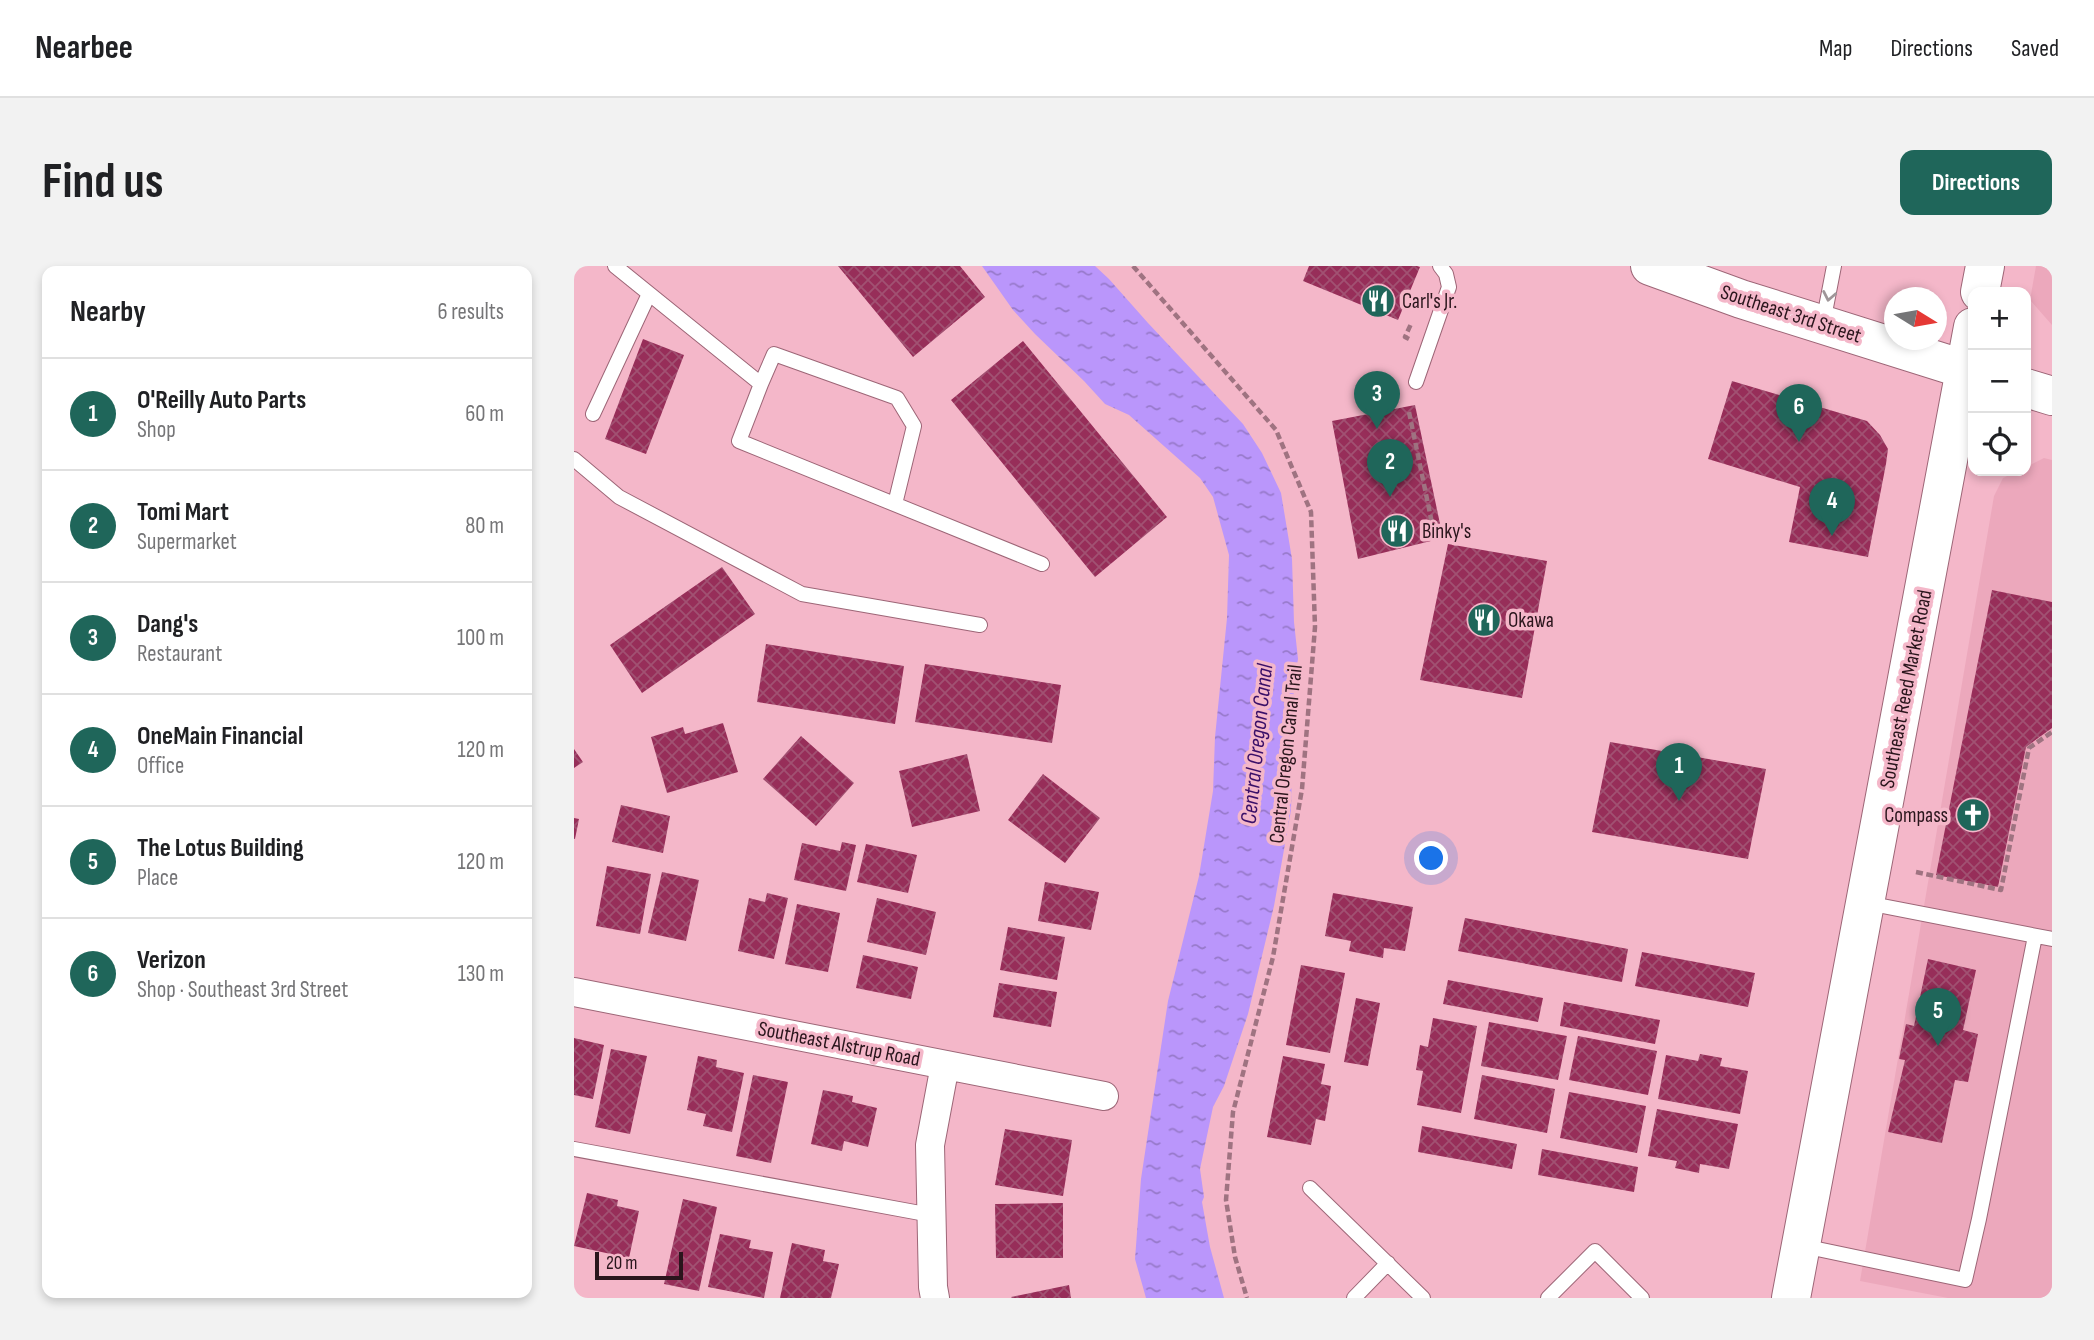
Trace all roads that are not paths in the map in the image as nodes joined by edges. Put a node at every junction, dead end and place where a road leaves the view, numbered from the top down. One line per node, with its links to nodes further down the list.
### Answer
1 (615, 266): 7 (lane)
2 (1440, 266): 11 (lane)
3 (1650, 266): 8 (main road, Southeast 3rd Street)
4 (1834, 266): 8 (lane, one-way to 8)
5 (1985, 266): 6 (main road)
6 (1981, 287)
7 (649, 294): 12 (lane); 15 (lane)
8 (1823, 325): 9 (main road, Southeast 3rd Street)
9 (1968, 370)
10 (1968, 375): 20 (main road, Southeast Reed Market Road)
11 (1416, 382)
12 (761, 384): 17 (lane); 17 (lane)
13 (2031, 390): 14 (main road)
14 (2052, 396)
15 (593, 414)
16 (574, 459): 19 (lane)
17 (895, 504): 18 (lane)
18 (1042, 564)
19 (980, 625)
20 (1865, 903): 21 (lane); 29 (main road, Southeast Reed Market Road)
21 (2035, 936): 22 (lane); 29 (lane)
22 (2052, 939)
23 (574, 992): 24 (street, Southeast Alstrup Road)
24 (946, 1065): 25 (street, Southeast Alstrup Road); 28 (street)
25 (1104, 1096)
26 (574, 1149): 28 (lane)
27 (1310, 1188): 30 (lane)
28 (931, 1215): 31 (street)
29 (1801, 1245): 36 (main road, Southeast Reed Market Road)
30 (1388, 1264): 32 (lane); 33 (lane)
31 (935, 1298)
32 (1354, 1298)
33 (1423, 1298)
34 (1548, 1298): 35 (lane)
35 (1642, 1298)
36 (1791, 1298)

